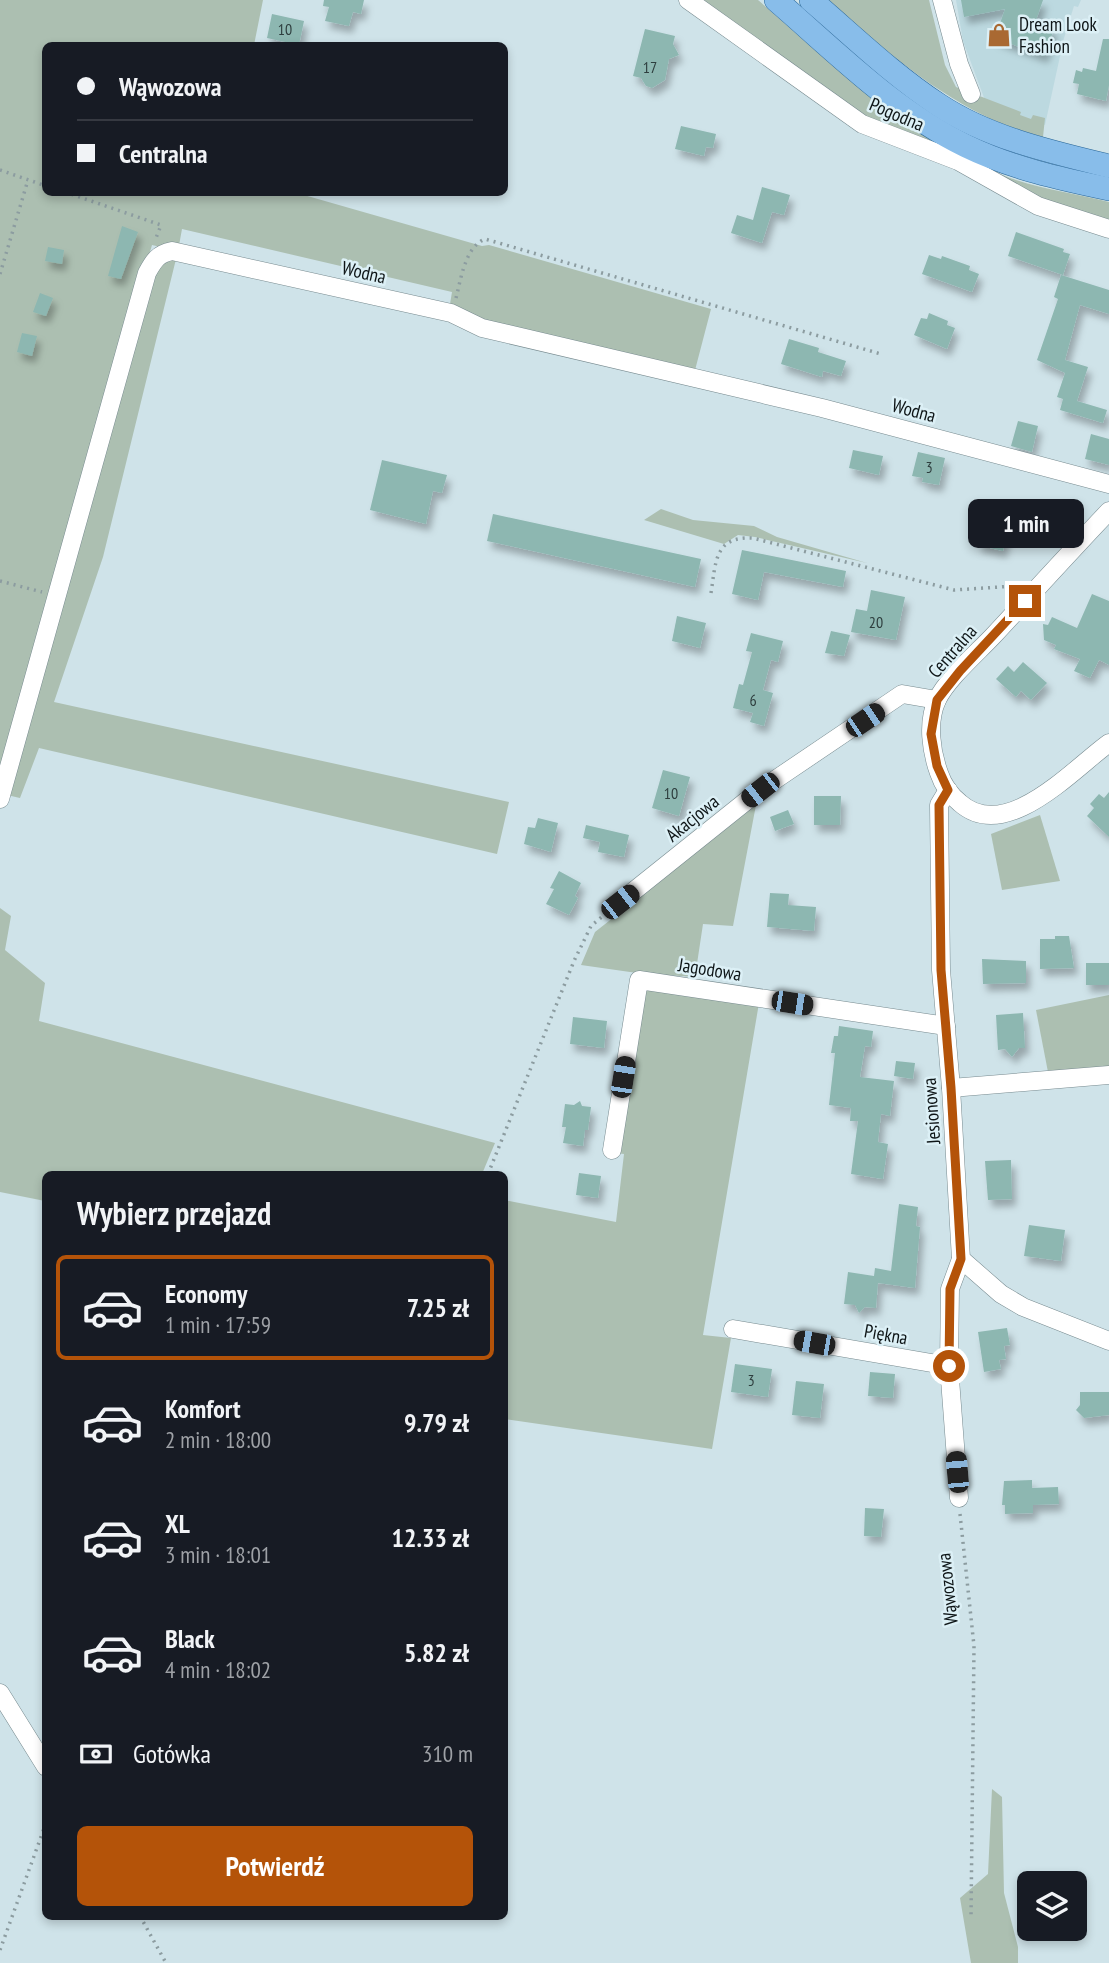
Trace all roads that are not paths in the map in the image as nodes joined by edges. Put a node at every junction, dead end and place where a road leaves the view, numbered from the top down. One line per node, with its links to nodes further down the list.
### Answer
1 (688, 0): 8 (street, Pogodna)
2 (776, 0): 7 (main road)
3 (811, 0): 6 (main road)
4 (942, 0): 5 (street)
5 (971, 94)
6 (1109, 166)
7 (1109, 189)
8 (1109, 229)
9 (1109, 484): 14 (street, Wodna)
10 (1108, 514): 11 (street, Centralna)
11 (937, 700): 13 (street, Centralna); 15 (street, Akacjowa)
12 (1109, 743): 13 (street, Centralna)
13 (948, 790): 16 (street, Jesionowa)
14 (0, 799)
15 (620, 902)
16 (946, 1026): 18 (street, Jesionowa); 19 (street, Jagodowa)
17 (1109, 1075): 18 (street)
18 (951, 1088): 20 (street, Jesionowa)
19 (612, 1150)
20 (961, 1259): 22 (street); 23 (street)
21 (733, 1329): 23 (street, Piękna)
22 (1109, 1341)
23 (949, 1366): 24 (street)
24 (959, 1498)
25 (0, 1693): 26 (street)
26 (42, 1761)

